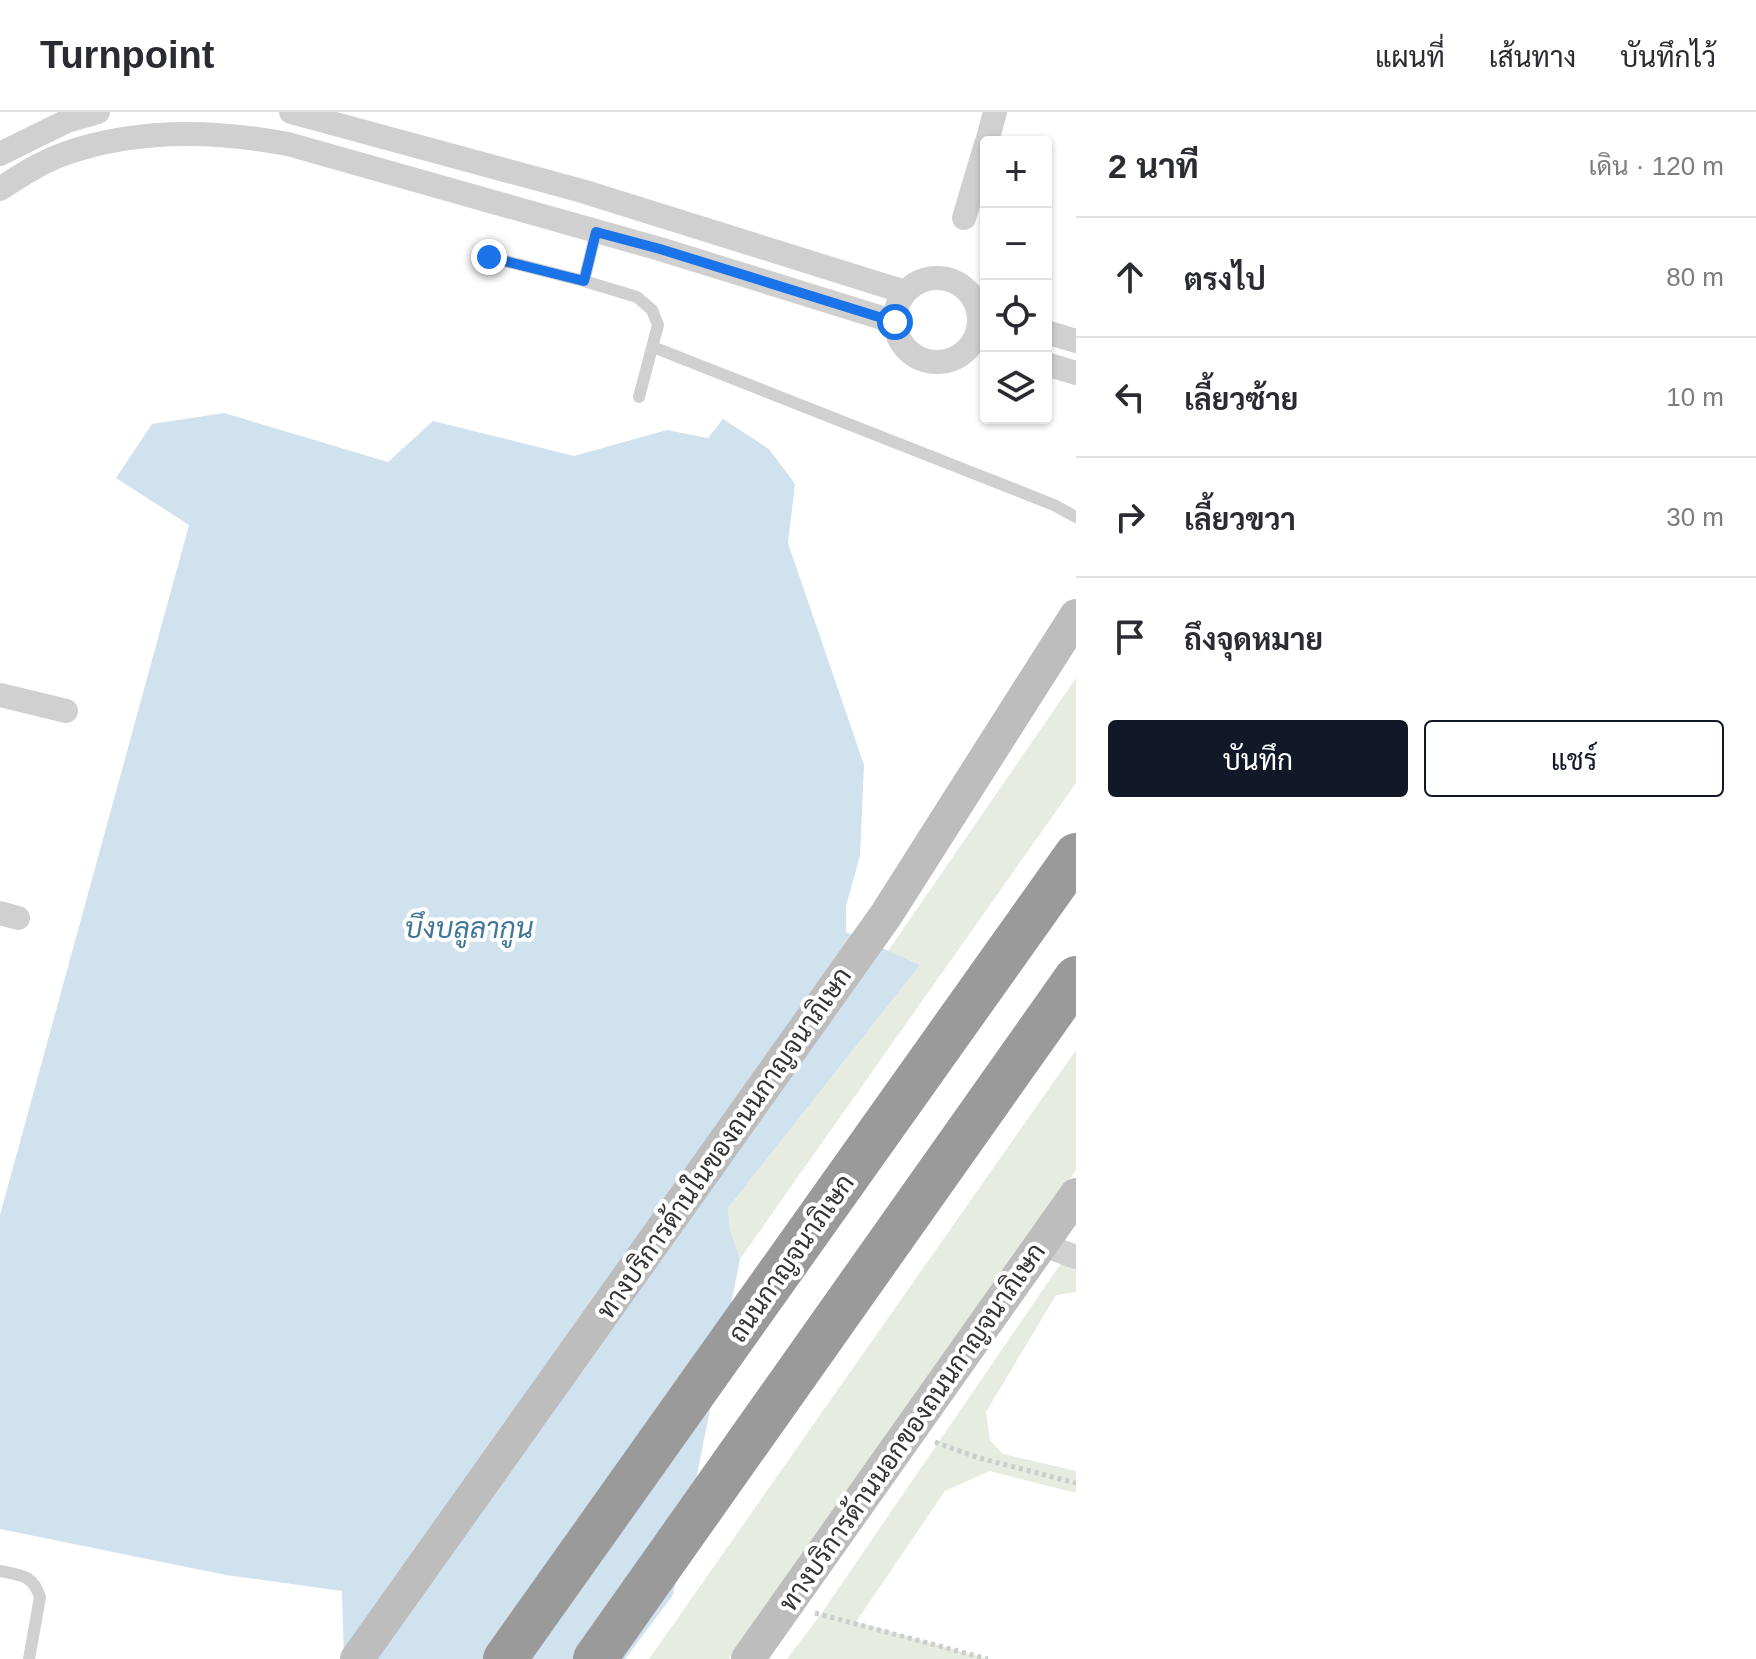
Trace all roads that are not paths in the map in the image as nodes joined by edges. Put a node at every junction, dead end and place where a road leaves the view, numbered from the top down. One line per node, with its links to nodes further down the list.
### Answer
1 (98, 112): 5 (street)
2 (291, 112): 12 (street)
3 (995, 112): 4 (street)
4 (988, 136)
5 (0, 154)
6 (980, 163): 8 (street)
7 (0, 189): 9 (street)
8 (964, 218)
9 (596, 232): 11 (lane); 14 (street)
10 (489, 257): 11 (lane)
11 (584, 281): 19 (lane)
12 (905, 292): 13 (street); 14 (street)
13 (980, 311)
14 (895, 322): 18 (street)
15 (980, 322): 18 (street)
16 (1052, 334): 17 (street)
17 (1076, 341)
18 (979, 344)
19 (653, 347): 22 (lane); 23 (lane)
20 (1052, 366): 21 (street)
21 (1076, 373)
22 (639, 397)
23 (1076, 517)
24 (1076, 616): 34 (main road, ทางบริการด้านในของถนนกาญจนาภิเษก)
25 (0, 695): 26 (street)
26 (66, 711)
27 (1076, 855): 35 (highway, ถนนกาญจนาภิเษก)
28 (1076, 978): 36 (highway)
29 (1076, 1195): 30 (main road, ทางบริการด้านนอกของถนนกาญจนาภิเษก)
30 (1041, 1244): 31 (street); 37 (main road, ทางบริการด้านนอกของถนนกาญจนาภิเษก)
31 (1076, 1257)
32 (0, 1571): 33 (lane)
33 (29, 1659)
34 (357, 1659)
35 (505, 1659)
36 (595, 1659)
37 (748, 1659)

